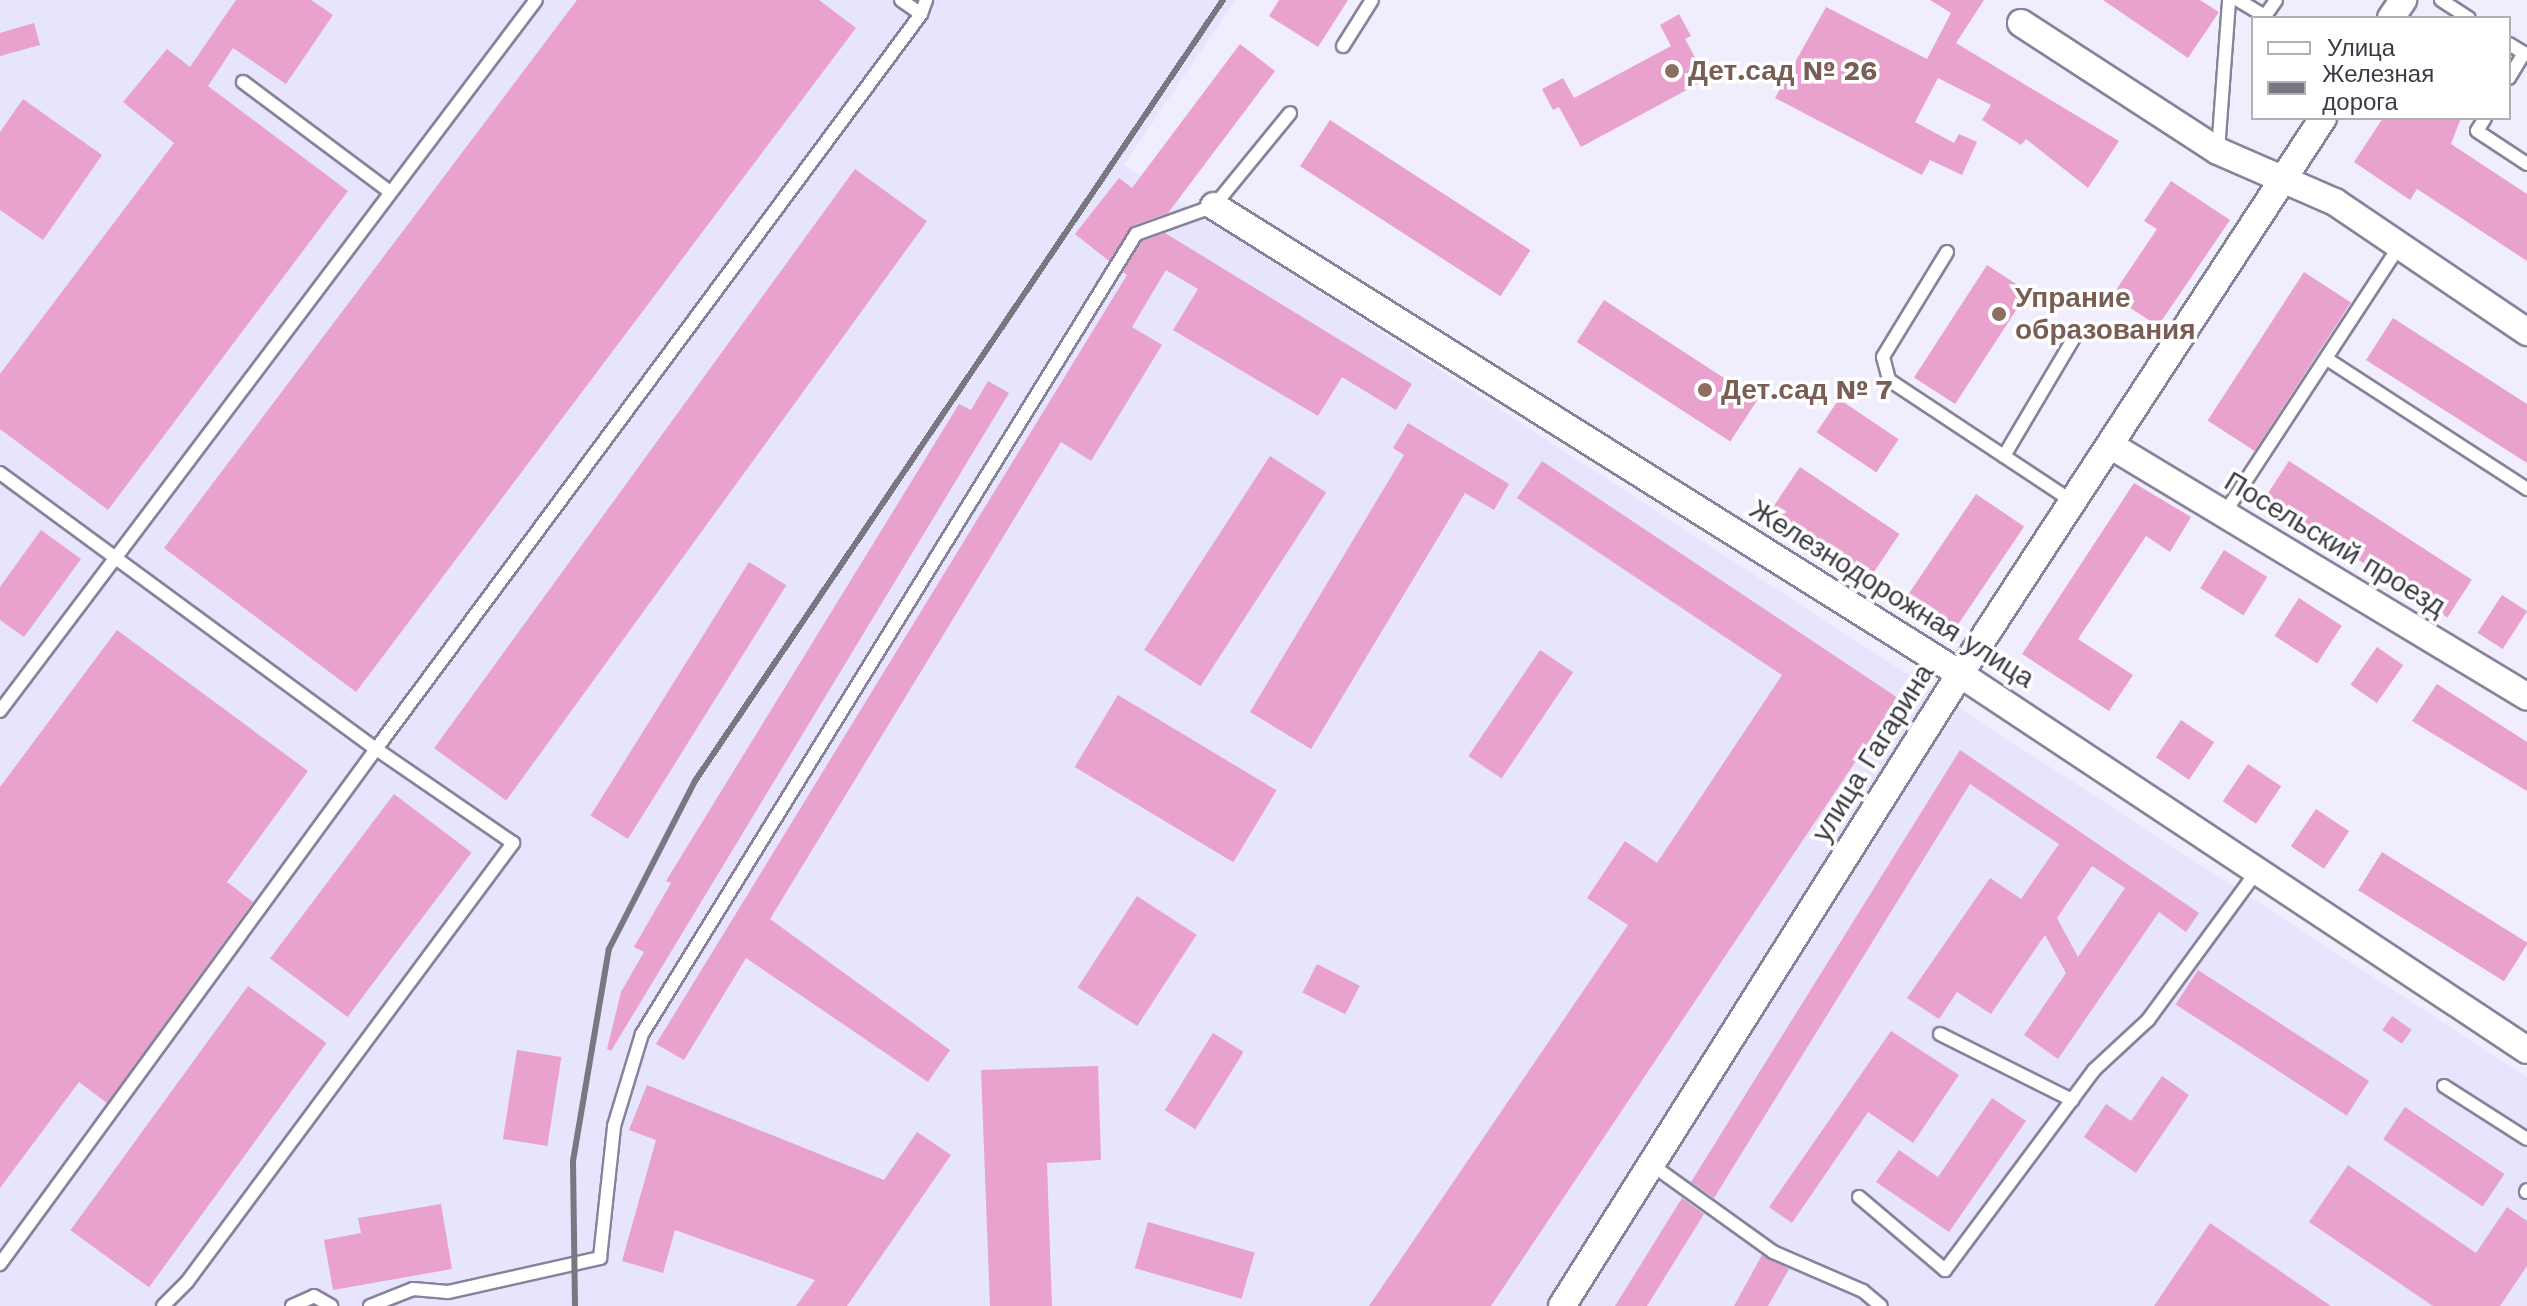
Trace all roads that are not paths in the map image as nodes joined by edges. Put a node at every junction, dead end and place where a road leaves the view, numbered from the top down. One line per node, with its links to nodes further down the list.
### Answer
1 (536, 0): 22 (lane)
2 (901, 0): 9 (lane)
3 (926, 0): 9 (lane)
4 (1372, 0): 12 (lane)
5 (2229, 0): 19 (lane)
6 (2238, 0): 7 (lane)
7 (2276, 0)
8 (2441, 0): 10 (lane)
9 (921, 14): 39 (lane)
10 (2466, 16)
11 (2021, 23): 19 (street)
12 (1343, 46)
13 (2525, 54): 14 (lane)
14 (2511, 75)
15 (243, 82): 22 (lane)
16 (1290, 113): 23 (lane)
17 (2322, 120): 21 (street, улица Гагарина)
18 (2484, 120): 20 (lane)
19 (2218, 151): 21 (street)
20 (2527, 164)
21 (2281, 180): 24 (street); 29 (street, улица Гагарина)
22 (390, 192): 35 (lane)
23 (1214, 206): 36 (street, Железнодорожная улица); 49 (lane)
24 (2399, 247): 27 (street); 28 (lane)
25 (1947, 252): 30 (lane)
26 (2078, 331): 30 (lane)
27 (2527, 332)
28 (2327, 359): 32 (lane); 34 (lane)
29 (2110, 445): 33 (street, улица Гагарина); 34 (street, Посельский проезд)
30 (2004, 456): 33 (lane)
31 (0, 473): 35 (lane)
32 (2527, 489)
33 (2073, 502): 36 (street, улица Гагарина)
34 (2224, 514): 37 (street, Посельский проезд)
35 (113, 556): 38 (lane); 39 (lane)
36 (1960, 674): 40 (street, Железнодорожная улица); 46 (street, улица Гагарина)
37 (2527, 697)
38 (0, 711)
39 (376, 749): 48 (lane); 50 (lane)
40 (2257, 871): 42 (street, Железнодорожная улица); 44 (lane)
41 (1940, 1034): 44 (lane)
42 (2527, 1050)
43 (2444, 1086): 45 (lane)
44 (2072, 1100): 47 (lane)
45 (2527, 1139)
46 (1652, 1165): 55 (street, улица Гагарина); 56 (lane)
47 (1859, 1197)
48 (0, 1264)
49 (448, 1292): 53 (lane); 54 (lane)
50 (163, 1306)
51 (292, 1306): 52 (lane)
52 (331, 1306)
53 (370, 1306)
54 (456, 1306)
55 (1562, 1306)
56 (1881, 1306)

